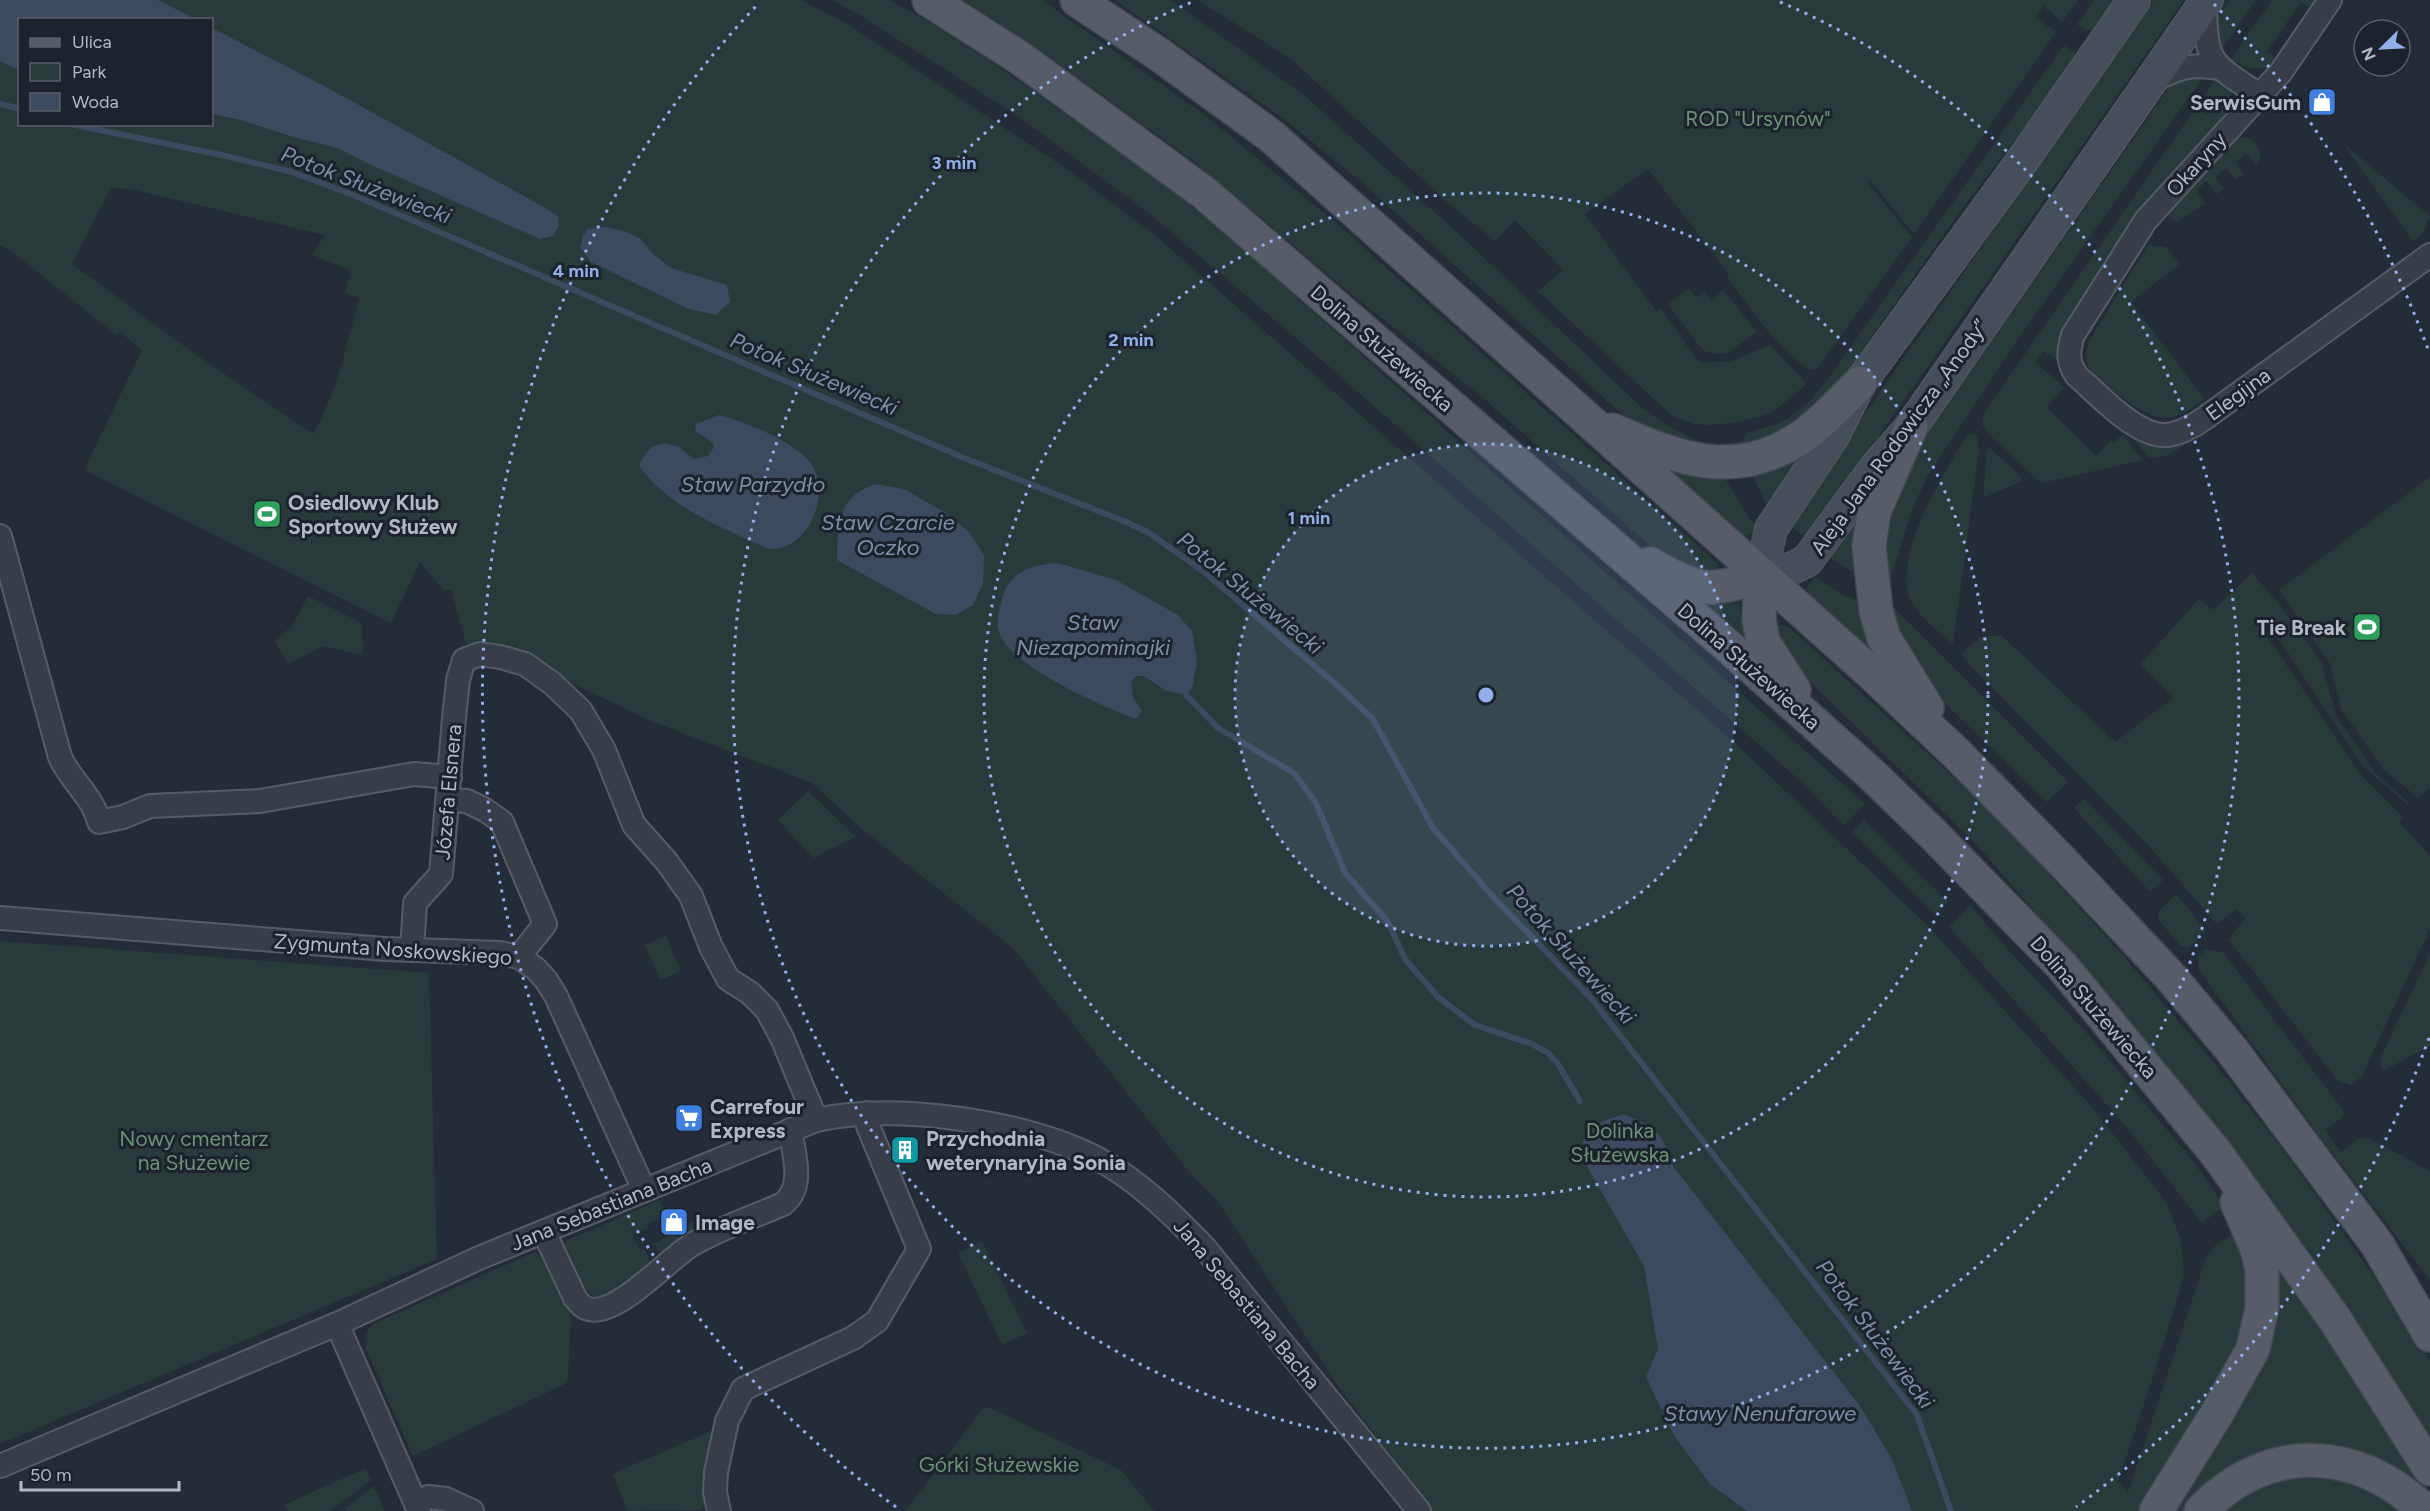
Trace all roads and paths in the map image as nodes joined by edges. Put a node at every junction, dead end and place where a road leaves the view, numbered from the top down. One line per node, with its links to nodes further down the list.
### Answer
1 (929, 0): 14 (main road, Dolina Służewiecka)
2 (1077, 0): 12 (main road)
3 (2134, 0): 11 (main road)
4 (2330, 0): 8 (street, Okaryny)
5 (2206, 1): 6 (street); 7 (main road, Aleja Jana Rodowicza „Anody”)
6 (2219, 68): 7 (street); 8 (street)
7 (2150, 83): 13 (main road, Aleja Jana Rodowicza „Anody”)
8 (2259, 95): 10 (street, Okaryny)
9 (2430, 255): 10 (street, Elegijna)
10 (2073, 335)
11 (1860, 383): 12 (main road); 16 (main road)
12 (1587, 419): 16 (main road)
13 (1911, 427): 16 (main road, Aleja Jana Rodowicza „Anody”); 18 (main road)
14 (1584, 524): 16 (main road); 17 (main road, Dolina Służewiecka)
15 (0, 536): 19 (street)
16 (1761, 575): 17 (main road); 18 (main road)
17 (1826, 734): 27 (main road, Dolina Służewiecka)
18 (1956, 753): 30 (main road)
19 (450, 777): 20 (street, Józefa Elsnera); 25 (street, Józefa Elsnera)
20 (448, 800): 22 (street, Józefa Elsnera); 23 (street)
21 (0, 918): 22 (street, Zygmunta Noskowskiego)
22 (412, 950): 23 (street, Zygmunta Noskowskiego)
23 (519, 957): 28 (street, Zygmunta Noskowskiego)
24 (867, 1113): 25 (street, Jana Sebastiana Bacha); 38 (street); 39 (street, Jana Sebastiana Bacha)
25 (816, 1120): 26 (street, Jana Sebastiana Bacha)
26 (790, 1130): 28 (street, Jana Sebastiana Bacha); 29 (street)
27 (2216, 1153): 35 (main road, Dolina Służewiecka); 40 (main road)
28 (644, 1190): 29 (street, Jana Sebastiana Bacha)
29 (544, 1232): 32 (street, Jana Sebastiana Bacha)
30 (2377, 1244): 31 (main road); 33 (main road)
31 (2430, 1304)
32 (337, 1324): 34 (street, Jana Sebastiana Bacha); 36 (street)
33 (2430, 1335)
34 (0, 1466)
35 (2430, 1469)
36 (423, 1504): 37 (street)
37 (472, 1511)
38 (719, 1511)
39 (1419, 1511)
40 (2156, 1511)
41 (2201, 1511): 42 (main road)
42 (2425, 1511)

